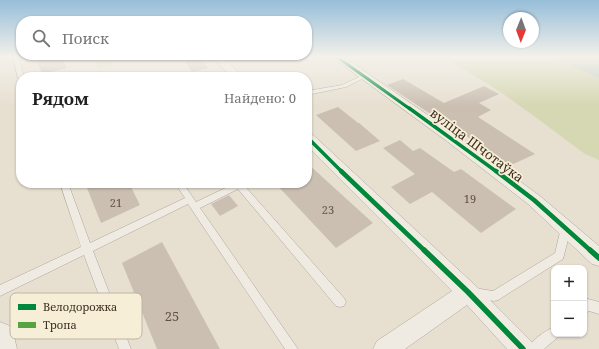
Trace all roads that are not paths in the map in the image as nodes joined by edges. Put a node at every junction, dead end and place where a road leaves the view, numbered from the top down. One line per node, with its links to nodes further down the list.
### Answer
1 (361, 73): 2 (street, вуліца Шчотаўка)
2 (365, 76): 3 (lane); 10 (street, вуліца Шчотаўка)
3 (312, 92)
4 (312, 142): 14 (street)
5 (66, 188): 11 (lane)
6 (182, 188): 9 (lane)
7 (231, 188): 9 (lane)
8 (242, 188): 16 (lane)
9 (192, 203): 11 (lane); 24 (lane)
10 (566, 228): 12 (street, вуліца Шчотаўка); 14 (lane)
11 (87, 249): 13 (lane); 15 (lane)
12 (599, 258)
13 (0, 291)
14 (468, 292): 25 (street); 26 (street)
15 (104, 293)
16 (340, 302)
17 (587, 306): 18 (lane)
18 (599, 308)
19 (551, 335): 27 (lane)
20 (0, 336): 22 (street)
21 (121, 339): 23 (lane)
22 (2, 349)
23 (125, 349)
24 (292, 349)
25 (385, 349)
26 (522, 349)
27 (534, 349)

